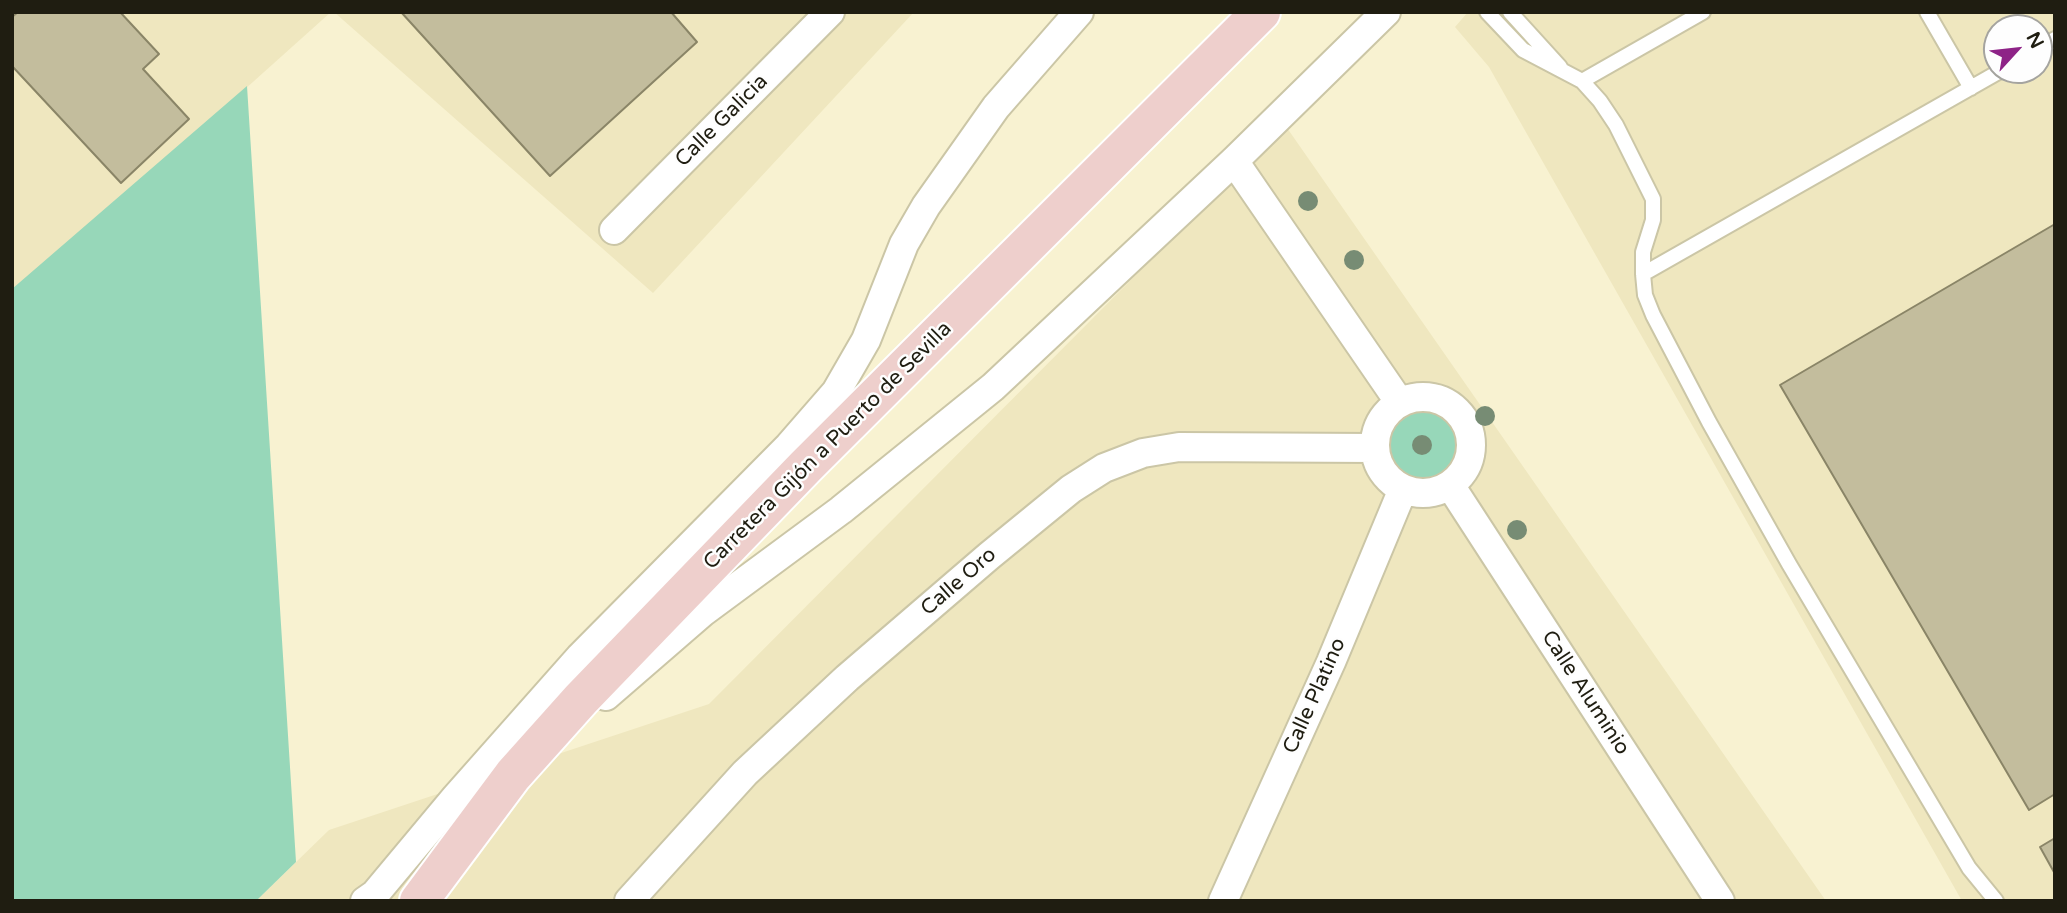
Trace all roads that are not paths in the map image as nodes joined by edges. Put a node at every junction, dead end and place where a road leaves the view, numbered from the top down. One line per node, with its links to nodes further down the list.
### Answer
1 (830, 12): 14 (street, Calle Galicia)
2 (1079, 12): 21 (street)
3 (1261, 12): 18 (highway, Carretera Gijón a Puerto de Sevilla)
4 (1386, 12): 13 (street)
5 (1487, 12): 9 (lane)
6 (1510, 12): 9 (lane)
7 (1703, 12): 10 (lane)
8 (1927, 12): 12 (lane)
9 (1561, 68): 10 (lane)
10 (1582, 81): 15 (lane)
11 (1983, 81): 12 (lane)
12 (1971, 88): 15 (lane)
13 (1234, 161): 16 (street); 22 (street)
14 (614, 230)
15 (1643, 274): 28 (lane)
16 (1400, 403): 17 (street); 19 (street)
17 (1375, 448): 20 (street); 25 (street, Calle Oro)
18 (806, 466): 21 (street); 22 (highway, Carretera Gijón a Puerto de Sevilla)
19 (1450, 485): 20 (street); 27 (street, Calle Aluminio)
20 (1403, 489): 26 (street, Calle Platino)
21 (653, 582): 22 (street); 23 (street)
22 (513, 775): 24 (highway, Carretera Gijón a Puerto de Sevilla)
23 (366, 901)
24 (419, 901)
25 (629, 901)
26 (1223, 901)
27 (1720, 901)
28 (1996, 901)

